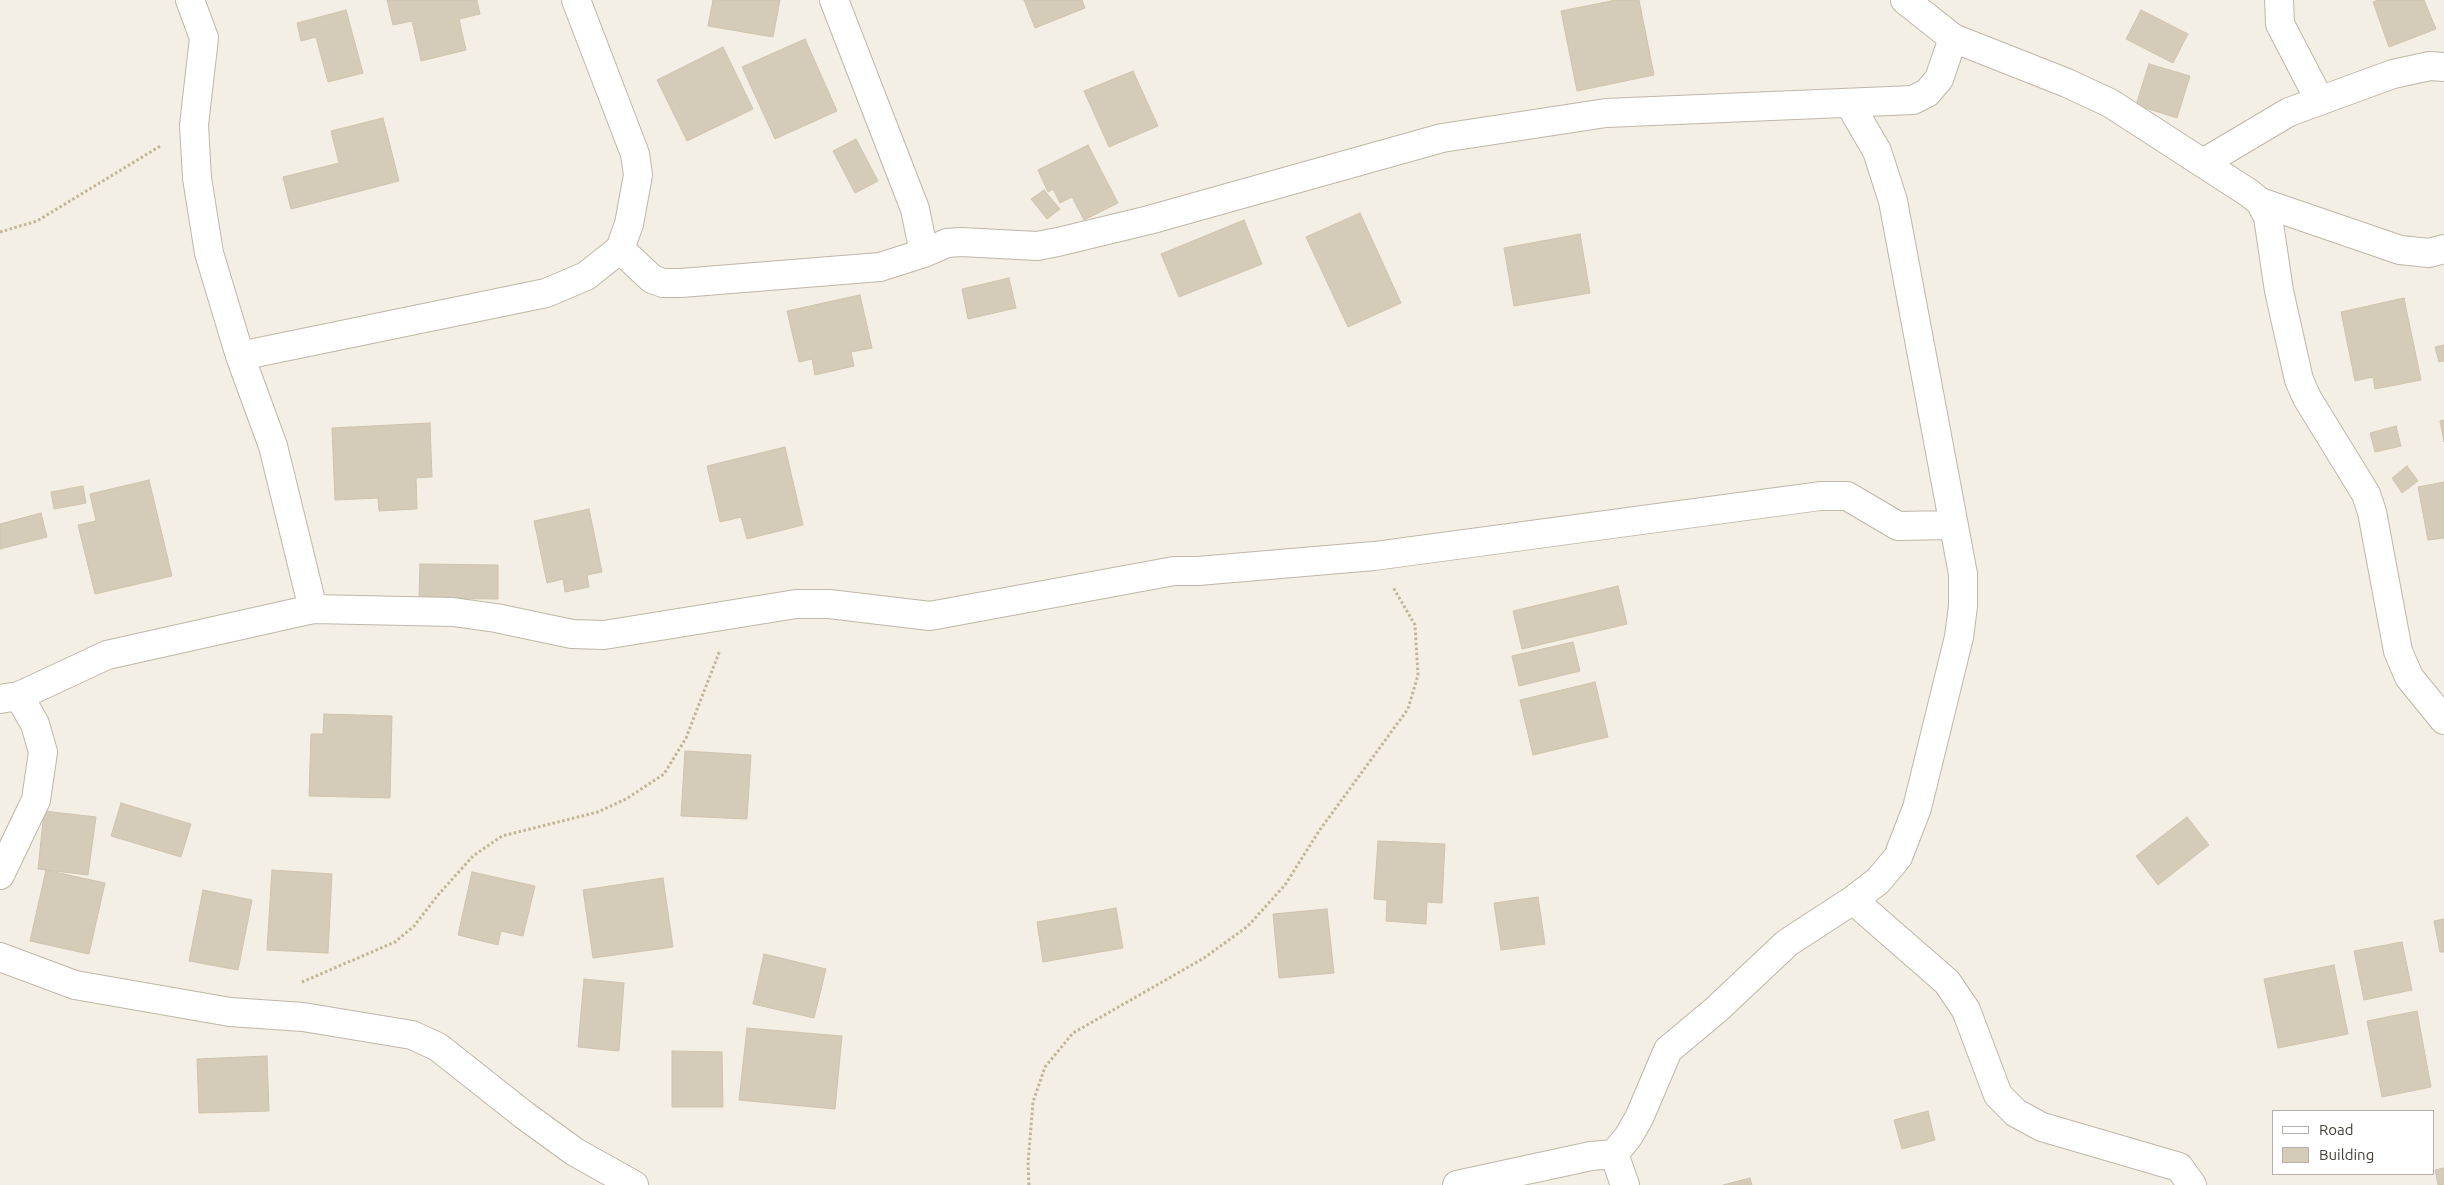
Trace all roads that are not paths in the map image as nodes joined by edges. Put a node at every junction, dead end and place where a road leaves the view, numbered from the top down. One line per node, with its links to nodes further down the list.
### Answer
1 (190, 0): 15 (street)
2 (576, 0): 12 (street)
3 (834, 0): 14 (street)
4 (1905, 0): 6 (street)
5 (2279, 0): 8 (street)
6 (1954, 38): 9 (street); 10 (street)
7 (2444, 68): 8 (street)
8 (2320, 100): 10 (street)
9 (1849, 103): 14 (street); 16 (street)
10 (2203, 163): 11 (street)
11 (2260, 202): 13 (street); 19 (street)
12 (620, 249): 14 (street); 15 (street)
13 (2444, 249)
14 (924, 253)
15 (240, 356): 17 (street)
16 (1952, 525): 17 (street); 21 (street)
17 (312, 609): 18 (street)
18 (9, 697): 20 (street)
19 (2444, 720)
20 (0, 875)
21 (1853, 900): 23 (street); 27 (street)
22 (0, 957): 24 (street)
23 (1614, 1154): 25 (street); 26 (street)
24 (634, 1185)
25 (1457, 1185)
26 (1625, 1185)
27 (2192, 1185)

